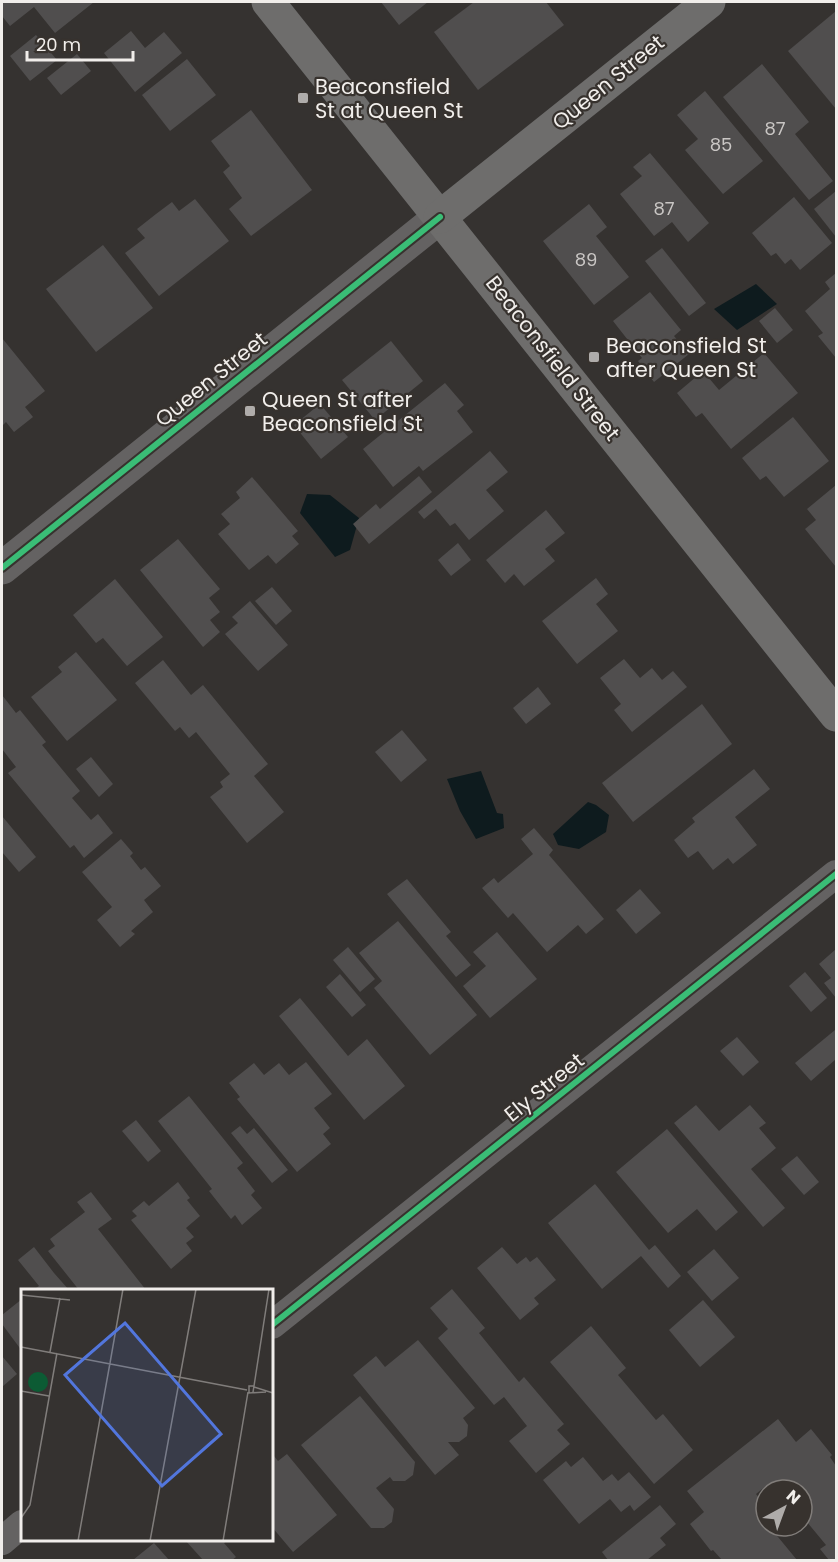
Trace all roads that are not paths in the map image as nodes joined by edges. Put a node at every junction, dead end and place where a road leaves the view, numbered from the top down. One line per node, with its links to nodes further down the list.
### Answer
1 (268, 2): 3 (main road, Beaconsfield Street)
2 (710, 2): 3 (main road, Queen Street)
3 (440, 217): 4 (street, Queen Street); 5 (main road, Beaconsfield Street)
4 (2, 568)
5 (837, 715)
6 (837, 874): 7 (street, Ely Street)
7 (273, 1324)
8 (21, 1525): 9 (street)
9 (2, 1541)

